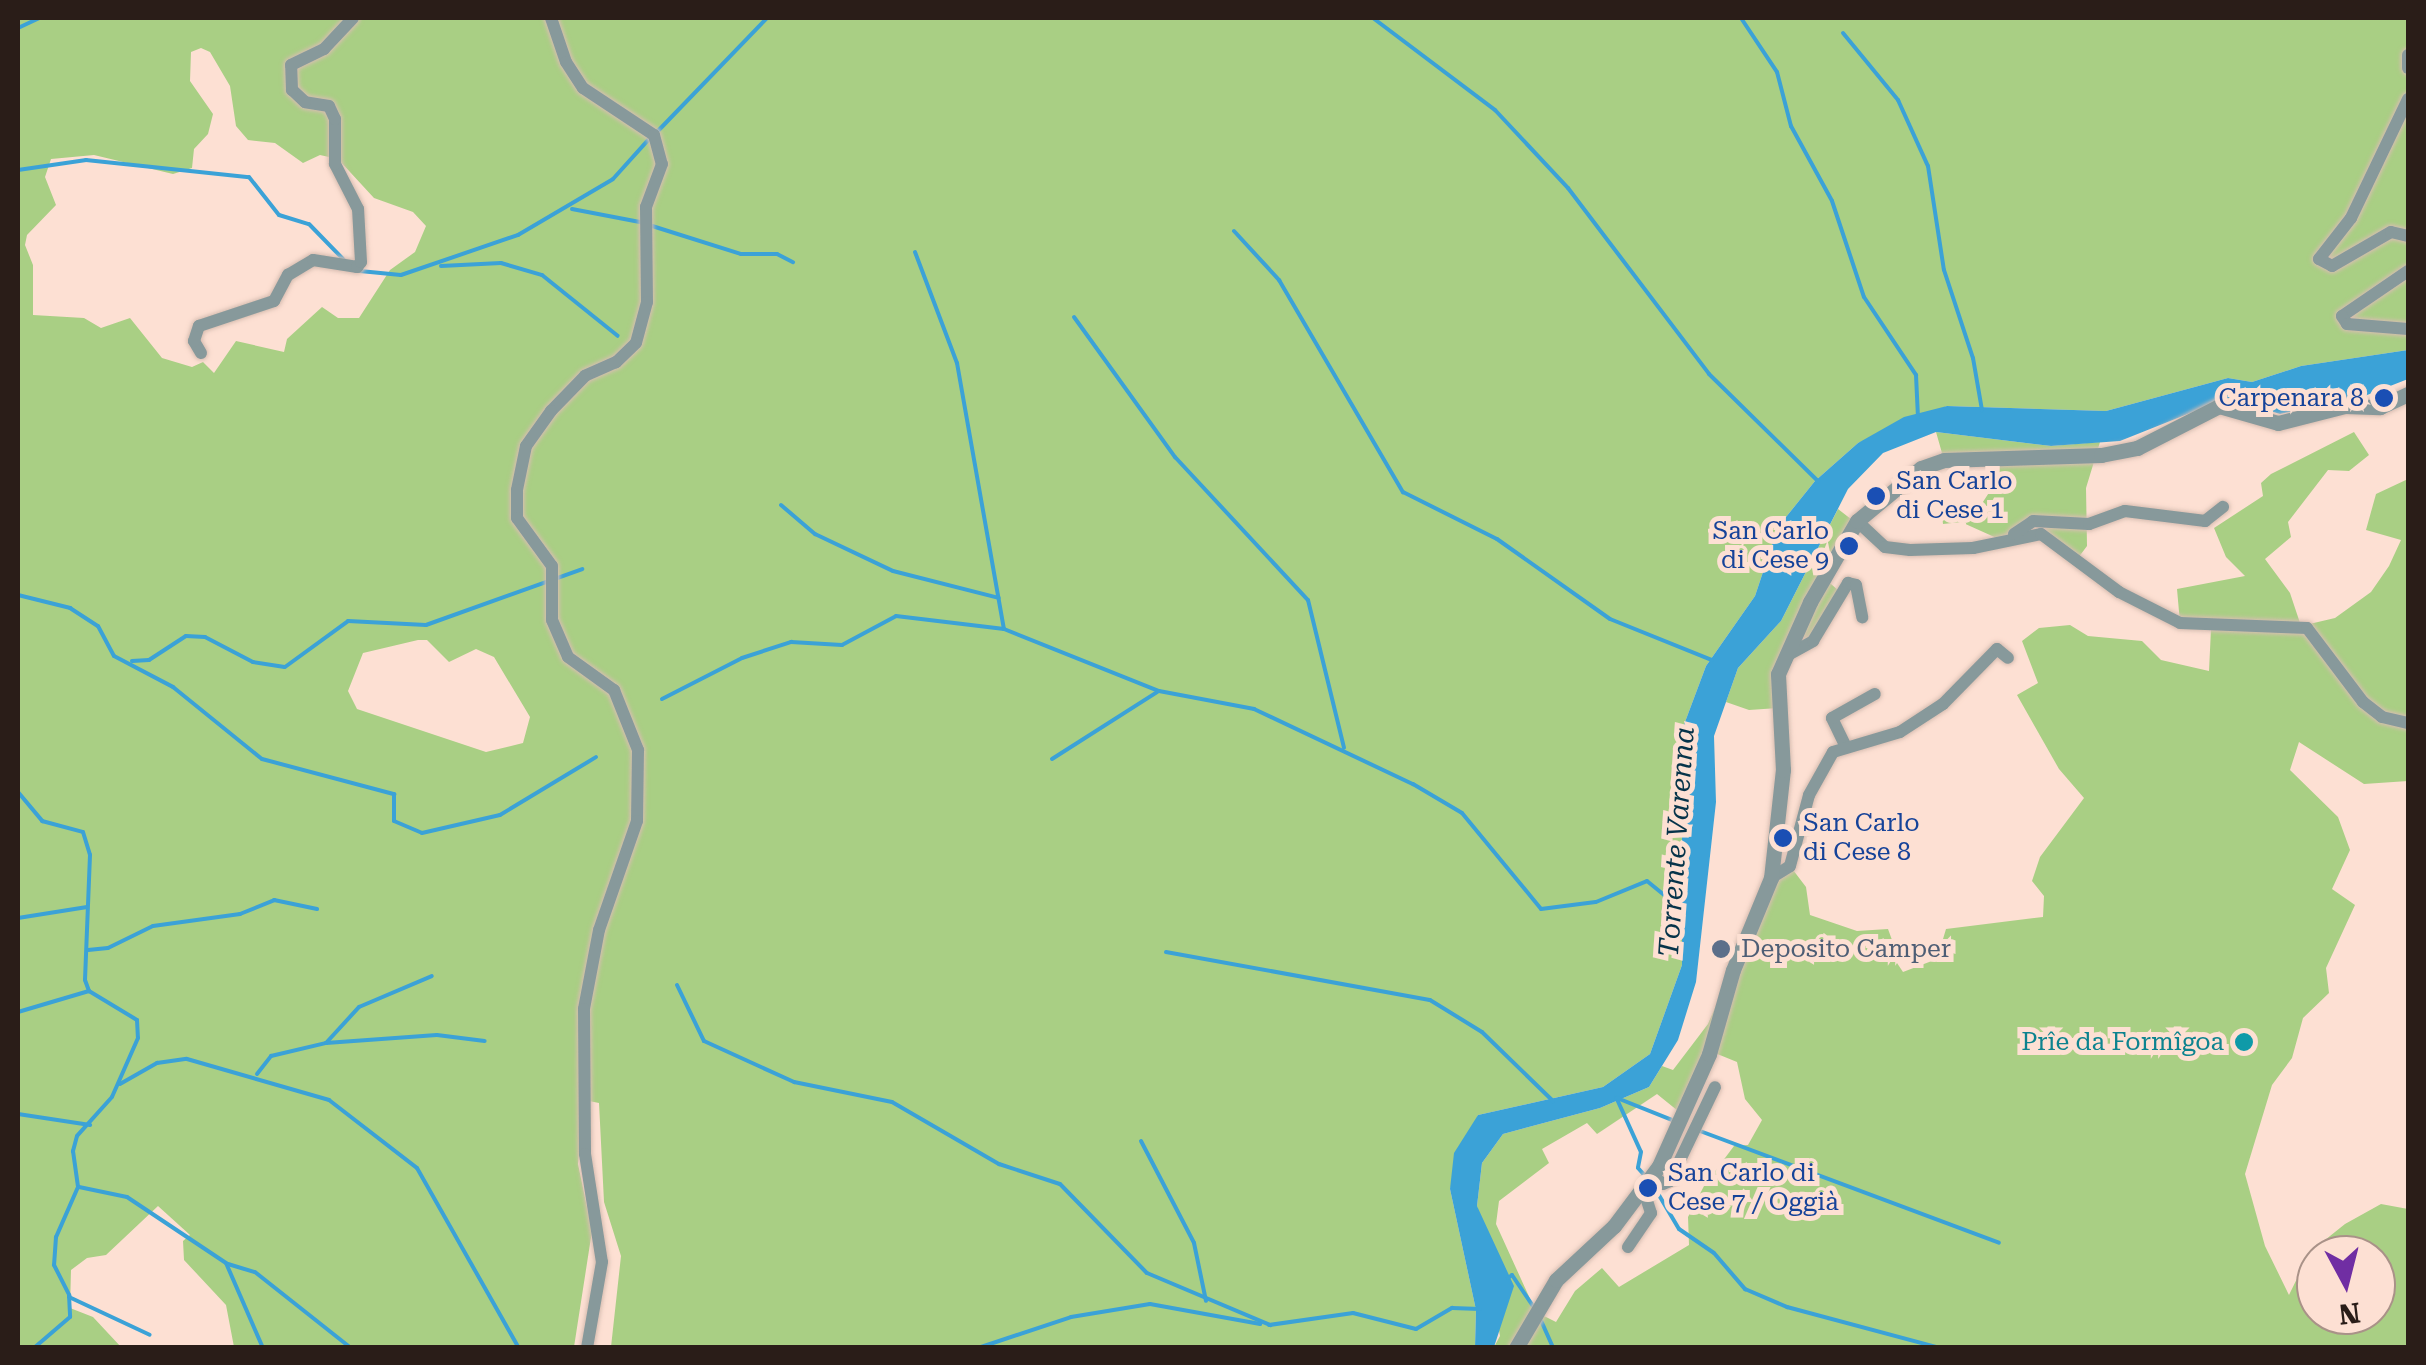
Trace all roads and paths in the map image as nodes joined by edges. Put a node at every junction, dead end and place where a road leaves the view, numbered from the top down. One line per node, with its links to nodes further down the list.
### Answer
1 (353, 18): 9 (street)
2 (552, 18): 24 (street)
3 (2408, 55): 4 (street)
4 (2408, 68)
5 (2408, 99): 6 (street)
6 (2408, 236)
7 (2408, 270): 8 (street)
8 (2408, 328)
9 (201, 353)
10 (2408, 394): 12 (street)
11 (2223, 506): 13 (street)
12 (1857, 522): 13 (street); 15 (street)
13 (2012, 536): 18 (street)
14 (1862, 617): 15 (street)
15 (1788, 655): 20 (street)
16 (2008, 658): 19 (street)
17 (1874, 694): 19 (street)
18 (2408, 723)
19 (1846, 747): 20 (street)
20 (1771, 878): 22 (street)
21 (1715, 1087): 22 (street)
22 (1648, 1182): 23 (street); 25 (street)
23 (1628, 1248)
24 (588, 1348)
25 (1516, 1348)

